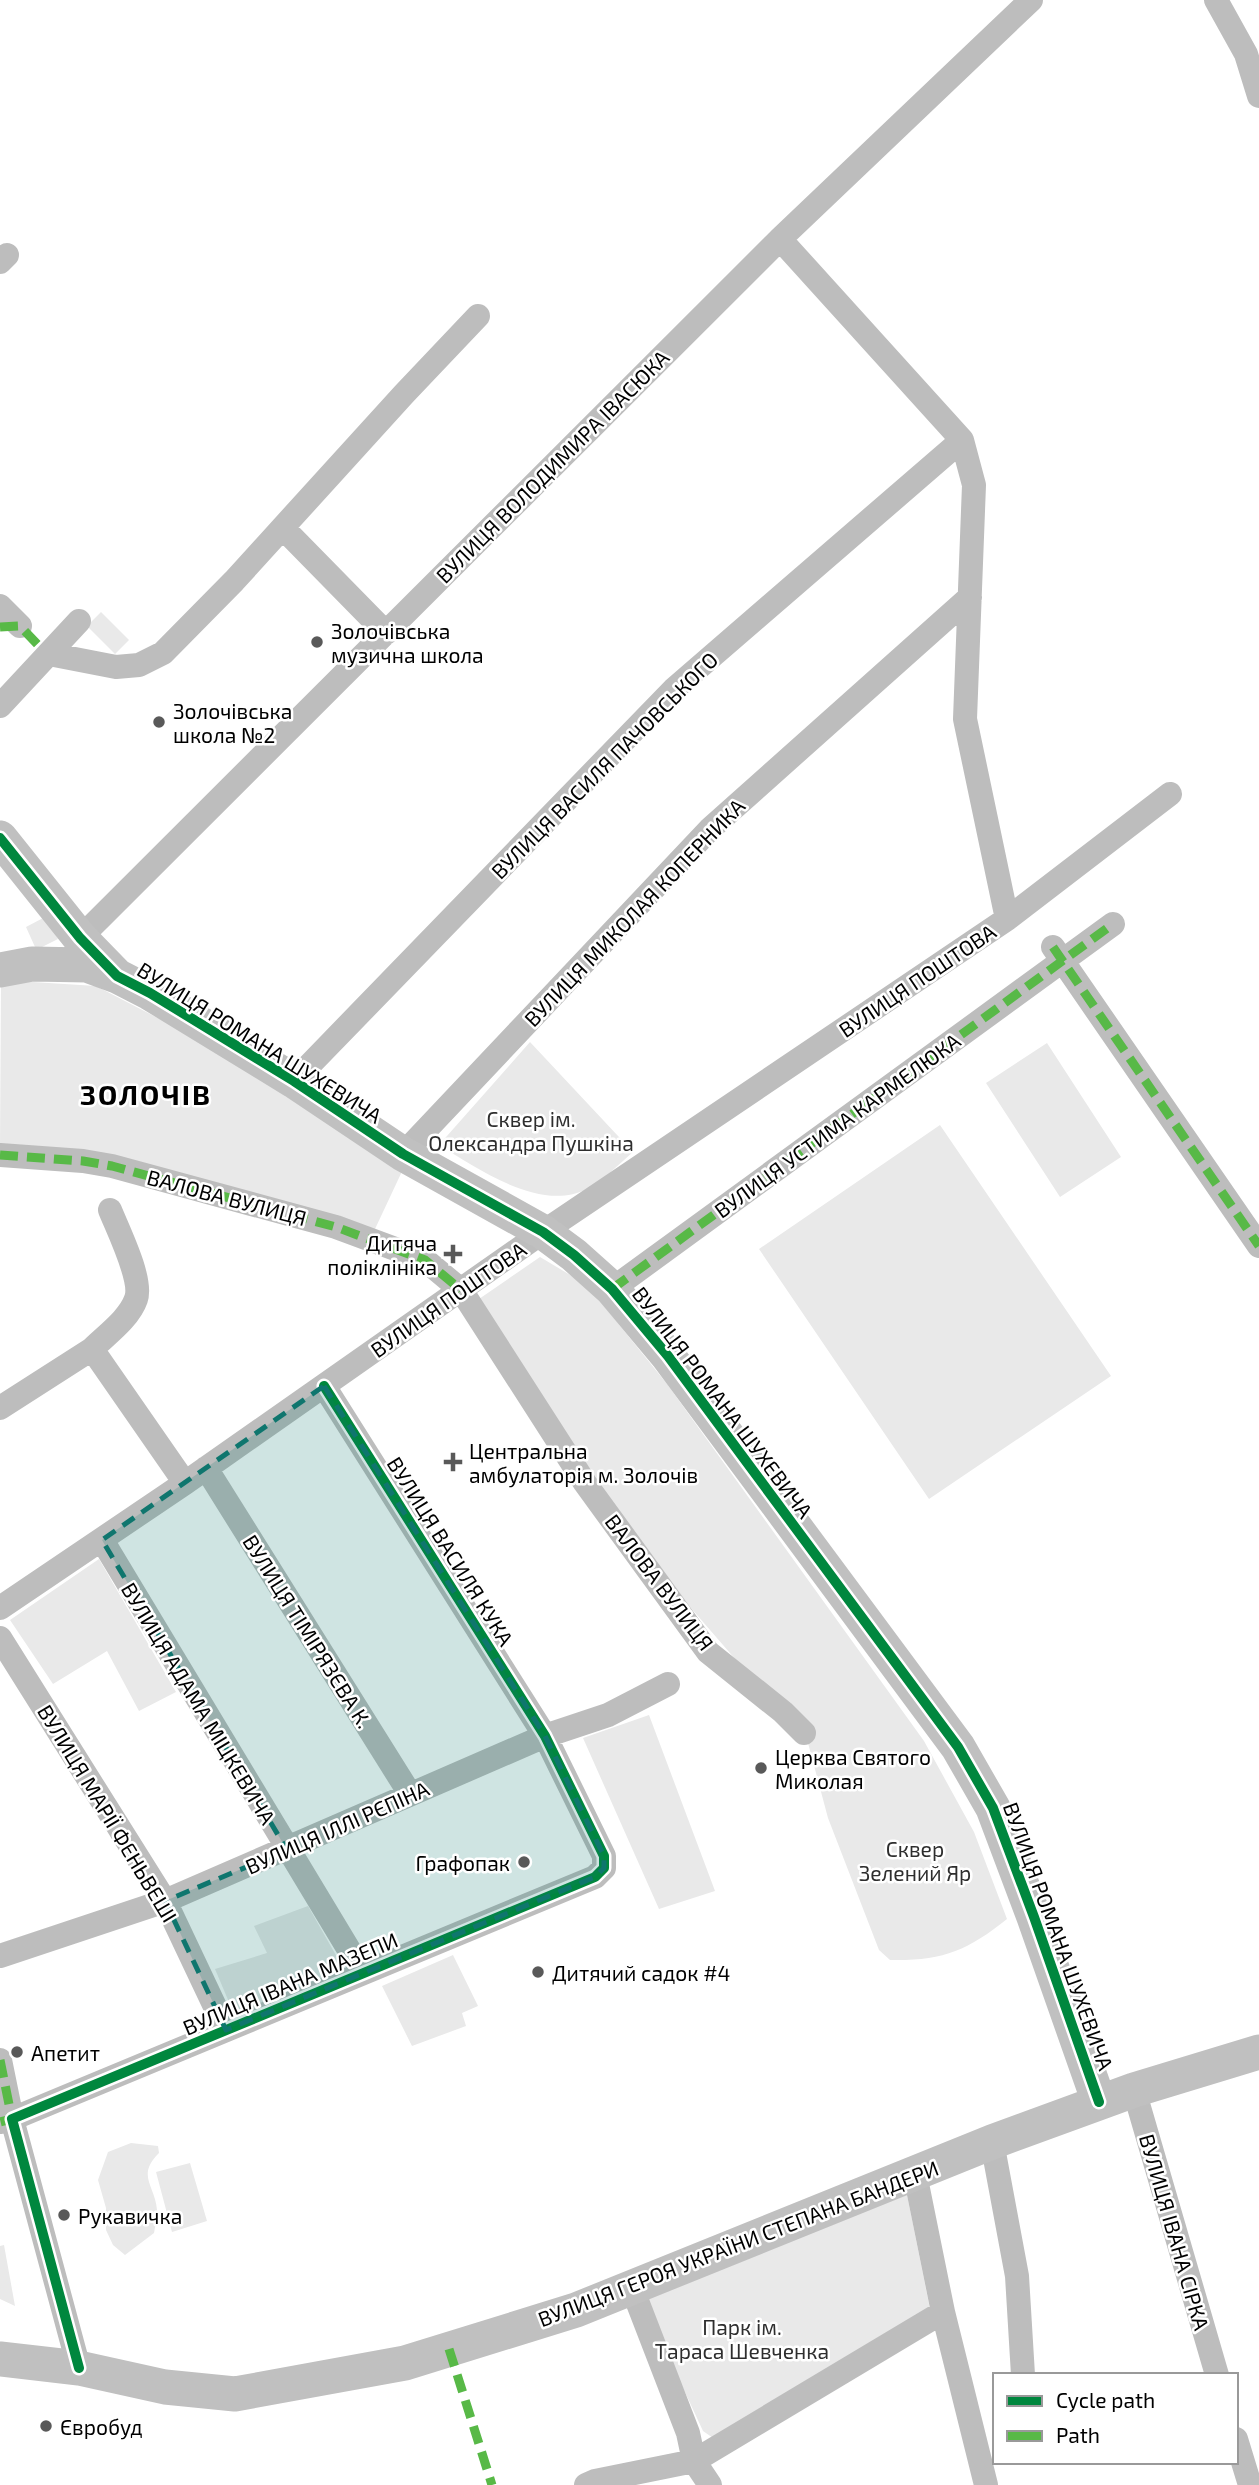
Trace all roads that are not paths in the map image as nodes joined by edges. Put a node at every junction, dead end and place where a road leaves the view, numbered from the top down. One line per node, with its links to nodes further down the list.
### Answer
1 (1031, 0): 4 (street, ВУЛИЦЯ ВОЛОДИМИРА ІВАСЮКА)
2 (1216, 0): 3 (street)
3 (1259, 96)
4 (780, 239): 6 (street); 12 (street, ВУЛИЦЯ ВОЛОДИМИРА ІВАСЮКА)
5 (478, 316): 7 (street)
6 (962, 440): 8 (street); 23 (street, ВУЛИЦЯ ВАСИЛЯ ПАЧОВСЬКОГО)
7 (283, 528): 12 (street); 13 (street)
8 (970, 597): 17 (street); 24 (street, ВУЛИЦЯ МИКОЛАЯ КОПЕРНИКА)
9 (0, 606): 11 (street)
10 (79, 621): 13 (street)
11 (20, 626)
12 (386, 633): 19 (street, ВУЛИЦЯ ВОЛОДИМИРА ІВАСЮКА)
13 (49, 654): 14 (street)
14 (0, 706)
15 (1170, 794): 17 (street, ВУЛИЦЯ ПОШТОВА)
16 (0, 838): 19 (street, ВУЛИЦЯ РОМАНА ШУХЕВИЧА)
17 (1007, 919): 27 (street, ВУЛИЦЯ ПОШТОВА)
18 (1113, 924): 20 (street, ВУЛИЦЯ УСТИМА КАРМЕЛЮКА)
19 (80, 938): 22 (street, ВУЛИЦЯ РОМАНА ШУХЕВИЧА)
20 (1057, 954): 28 (street); 29 (street, ВУЛИЦЯ УСТИМА КАРМЕЛЮКА)
21 (0, 970): 22 (street)
22 (117, 976): 23 (street, ВУЛИЦЯ РОМАНА ШУХЕВИЧА)
23 (294, 1081): 24 (street, ВУЛИЦЯ РОМАНА ШУХЕВИЧА)
24 (403, 1154): 27 (street, ВУЛИЦЯ РОМАНА ШУХЕВИЧА)
25 (0, 1155): 30 (street, ВАЛОВА ВУЛИЦЯ)
26 (110, 1210): 31 (street)
27 (543, 1232): 29 (street, ВУЛИЦЯ РОМАНА ШУХЕВИЧА); 30 (street, ВУЛИЦЯ ПОШТОВА)
28 (1259, 1246)
29 (612, 1289): 52 (street, ВУЛИЦЯ РОМАНА ШУХЕВИЧА)
30 (461, 1290): 32 (street, ВУЛИЦЯ ПОШТОВА); 40 (street, ВАЛОВА ВУЛИЦЯ)
31 (92, 1349): 33 (street); 35 (street)
32 (324, 1386): 34 (street, ВУЛИЦЯ ПОШТОВА); 41 (street, ВУЛИЦЯ ВАСИЛЯ КУКА)
33 (0, 1408)
34 (206, 1468): 35 (street, ВУЛИЦЯ ПОШТОВА); 42 (street, ВУЛИЦЯ ТІМІРЯЗЄВА К.)
35 (185, 1483): 36 (street, ВУЛИЦЯ ПОШТОВА)
36 (102, 1540): 37 (street, ВУЛИЦЯ ПОШТОВА); 43 (street, ВУЛИЦЯ АДАМА МІЦКЕВИЧА)
37 (0, 1608)
38 (0, 1638): 45 (street, ВУЛИЦЯ МАРІЇ ФЕНЬВЕШІ)
39 (668, 1684): 41 (street, ВУЛИЦЯ ІЛЛІ РЄПІНА)
40 (804, 1733)
41 (545, 1736): 42 (street, ВУЛИЦЯ ІЛЛІ РЄПІНА); 44 (street, ВУЛИЦЯ ВАСИЛЯ КУКА)
42 (410, 1794): 43 (street, ВУЛИЦЯ ІЛЛІ РЄПІНА)
43 (287, 1850): 45 (street, ВУЛИЦЯ ІЛЛІ РЄПІНА); 47 (street, ВУЛИЦЯ АДАМА МІЦКЕВИЧА)
44 (595, 1877): 47 (street, ВУЛИЦЯ ІВАНА МАЗЕПИ)
45 (165, 1901): 46 (street, ВУЛИЦЯ ІЛЛІ РЄПІНА); 48 (street, ВУЛИЦЯ МАРІЇ ФЕНЬВЕШІ)
46 (0, 1956)
47 (363, 1973): 48 (street, ВУЛИЦЯ ІВАНА МАЗЕПИ)
48 (226, 2030): 53 (street, ВУЛИЦЯ ІВАНА МАЗЕПИ)
49 (1259, 2053): 51 (street, ВУЛИЦЯ ГЕРОЯ УКРАЇНИ СТЕПАНА БАНДЕРИ)
50 (0, 2060): 53 (street)
51 (1134, 2090): 52 (street, ВУЛИЦЯ ГЕРОЯ УКРАЇНИ СТЕПАНА БАНДЕРИ); 61 (street, ВУЛИЦЯ ІВАНА СІРКА)
52 (1099, 2102): 54 (street, ВУЛИЦЯ ГЕРОЯ УКРАЇНИ СТЕПАНА БАНДЕРИ)
53 (6, 2121): 59 (street)
54 (992, 2141): 55 (street, ВУЛИЦЯ ГЕРОЯ УКРАЇНИ СТЕПАНА БАНДЕРИ); 60 (street)
55 (915, 2174): 56 (street, ВУЛИЦЯ ГЕРОЯ УКРАЇНИ СТЕПАНА БАНДЕРИ); 57 (street)
56 (632, 2288): 59 (street, ВУЛИЦЯ ГЕРОЯ УКРАЇНИ СТЕПАНА БАНДЕРИ); 64 (street)
57 (943, 2312): 62 (street); 64 (street)
58 (0, 2359): 59 (street, ВУЛИЦЯ ГЕРОЯ УКРАЇНИ СТЕПАНА БАНДЕРИ)
59 (79, 2368)
60 (1023, 2373)
61 (1216, 2373)
62 (983, 2422): 67 (street)
63 (1238, 2446): 68 (street)
64 (694, 2461): 65 (street); 66 (street)
65 (586, 2485)
66 (710, 2485)
67 (986, 2485)
68 (1250, 2485)

